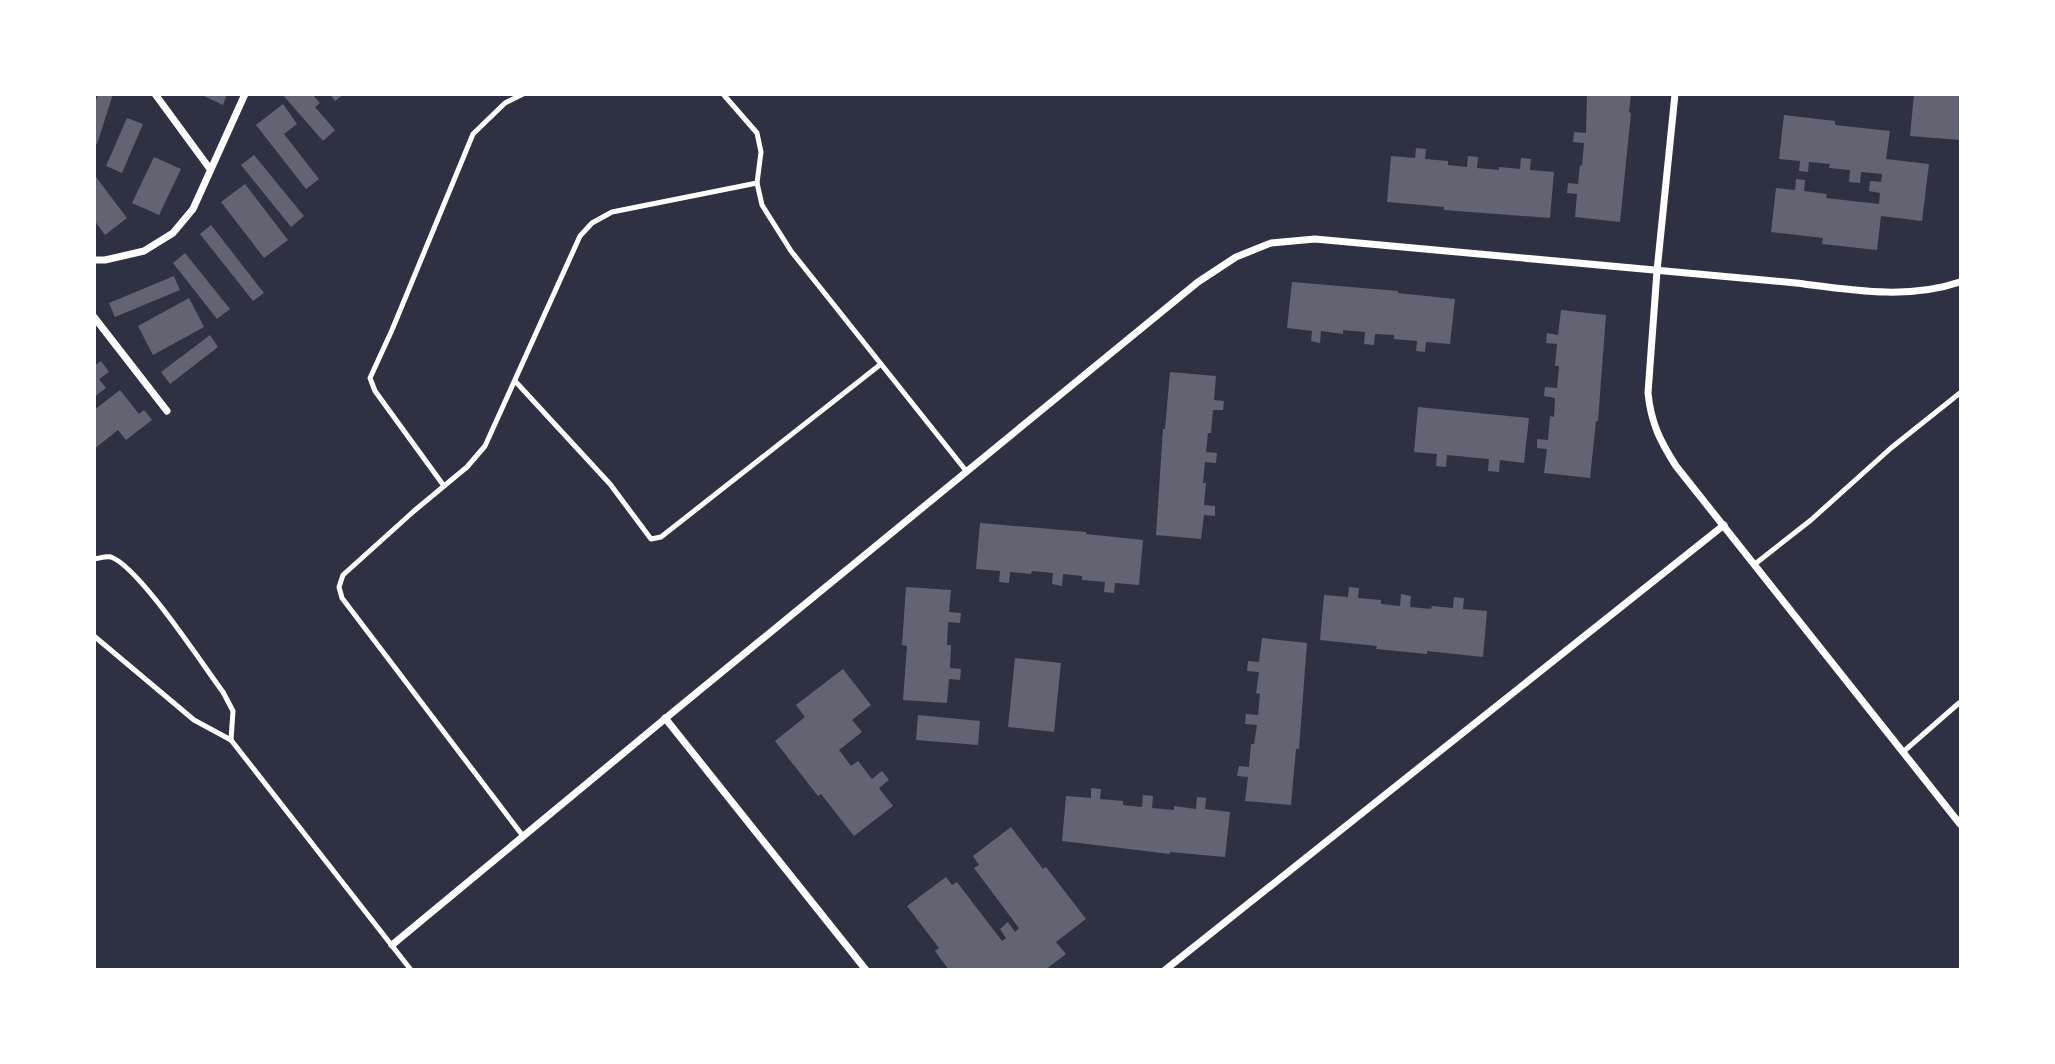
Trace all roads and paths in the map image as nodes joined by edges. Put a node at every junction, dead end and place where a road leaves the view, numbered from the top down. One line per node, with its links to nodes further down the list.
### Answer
1 (155, 94): 6 (street)
2 (245, 94): 6 (street)
3 (523, 94): 17 (lane)
4 (723, 94): 7 (lane)
5 (1675, 94): 9 (street)
6 (211, 169): 8 (street)
7 (757, 183): 12 (lane); 13 (lane)
8 (94, 260)
9 (1657, 271): 10 (street); 16 (street); 18 (street)
10 (1961, 282)
11 (94, 317): 15 (street)
12 (881, 364): 13 (lane); 16 (lane)
13 (515, 382): 17 (lane)
14 (1961, 393): 20 (lane)
15 (167, 411)
16 (967, 472): 23 (street)
17 (444, 486): 27 (lane)
18 (1724, 525): 20 (street); 31 (street)
19 (94, 559): 24 (lane)
20 (1755, 564): 25 (street)
21 (94, 636): 24 (lane)
22 (1959, 703): 25 (lane)
23 (665, 718): 27 (street); 30 (street)
24 (231, 740): 28 (lane)
25 (1903, 752): 26 (street)
26 (1961, 824)
27 (523, 836): 28 (street)
28 (392, 946): 29 (lane)
29 (411, 970)
30 (866, 970)
31 (1165, 970)

